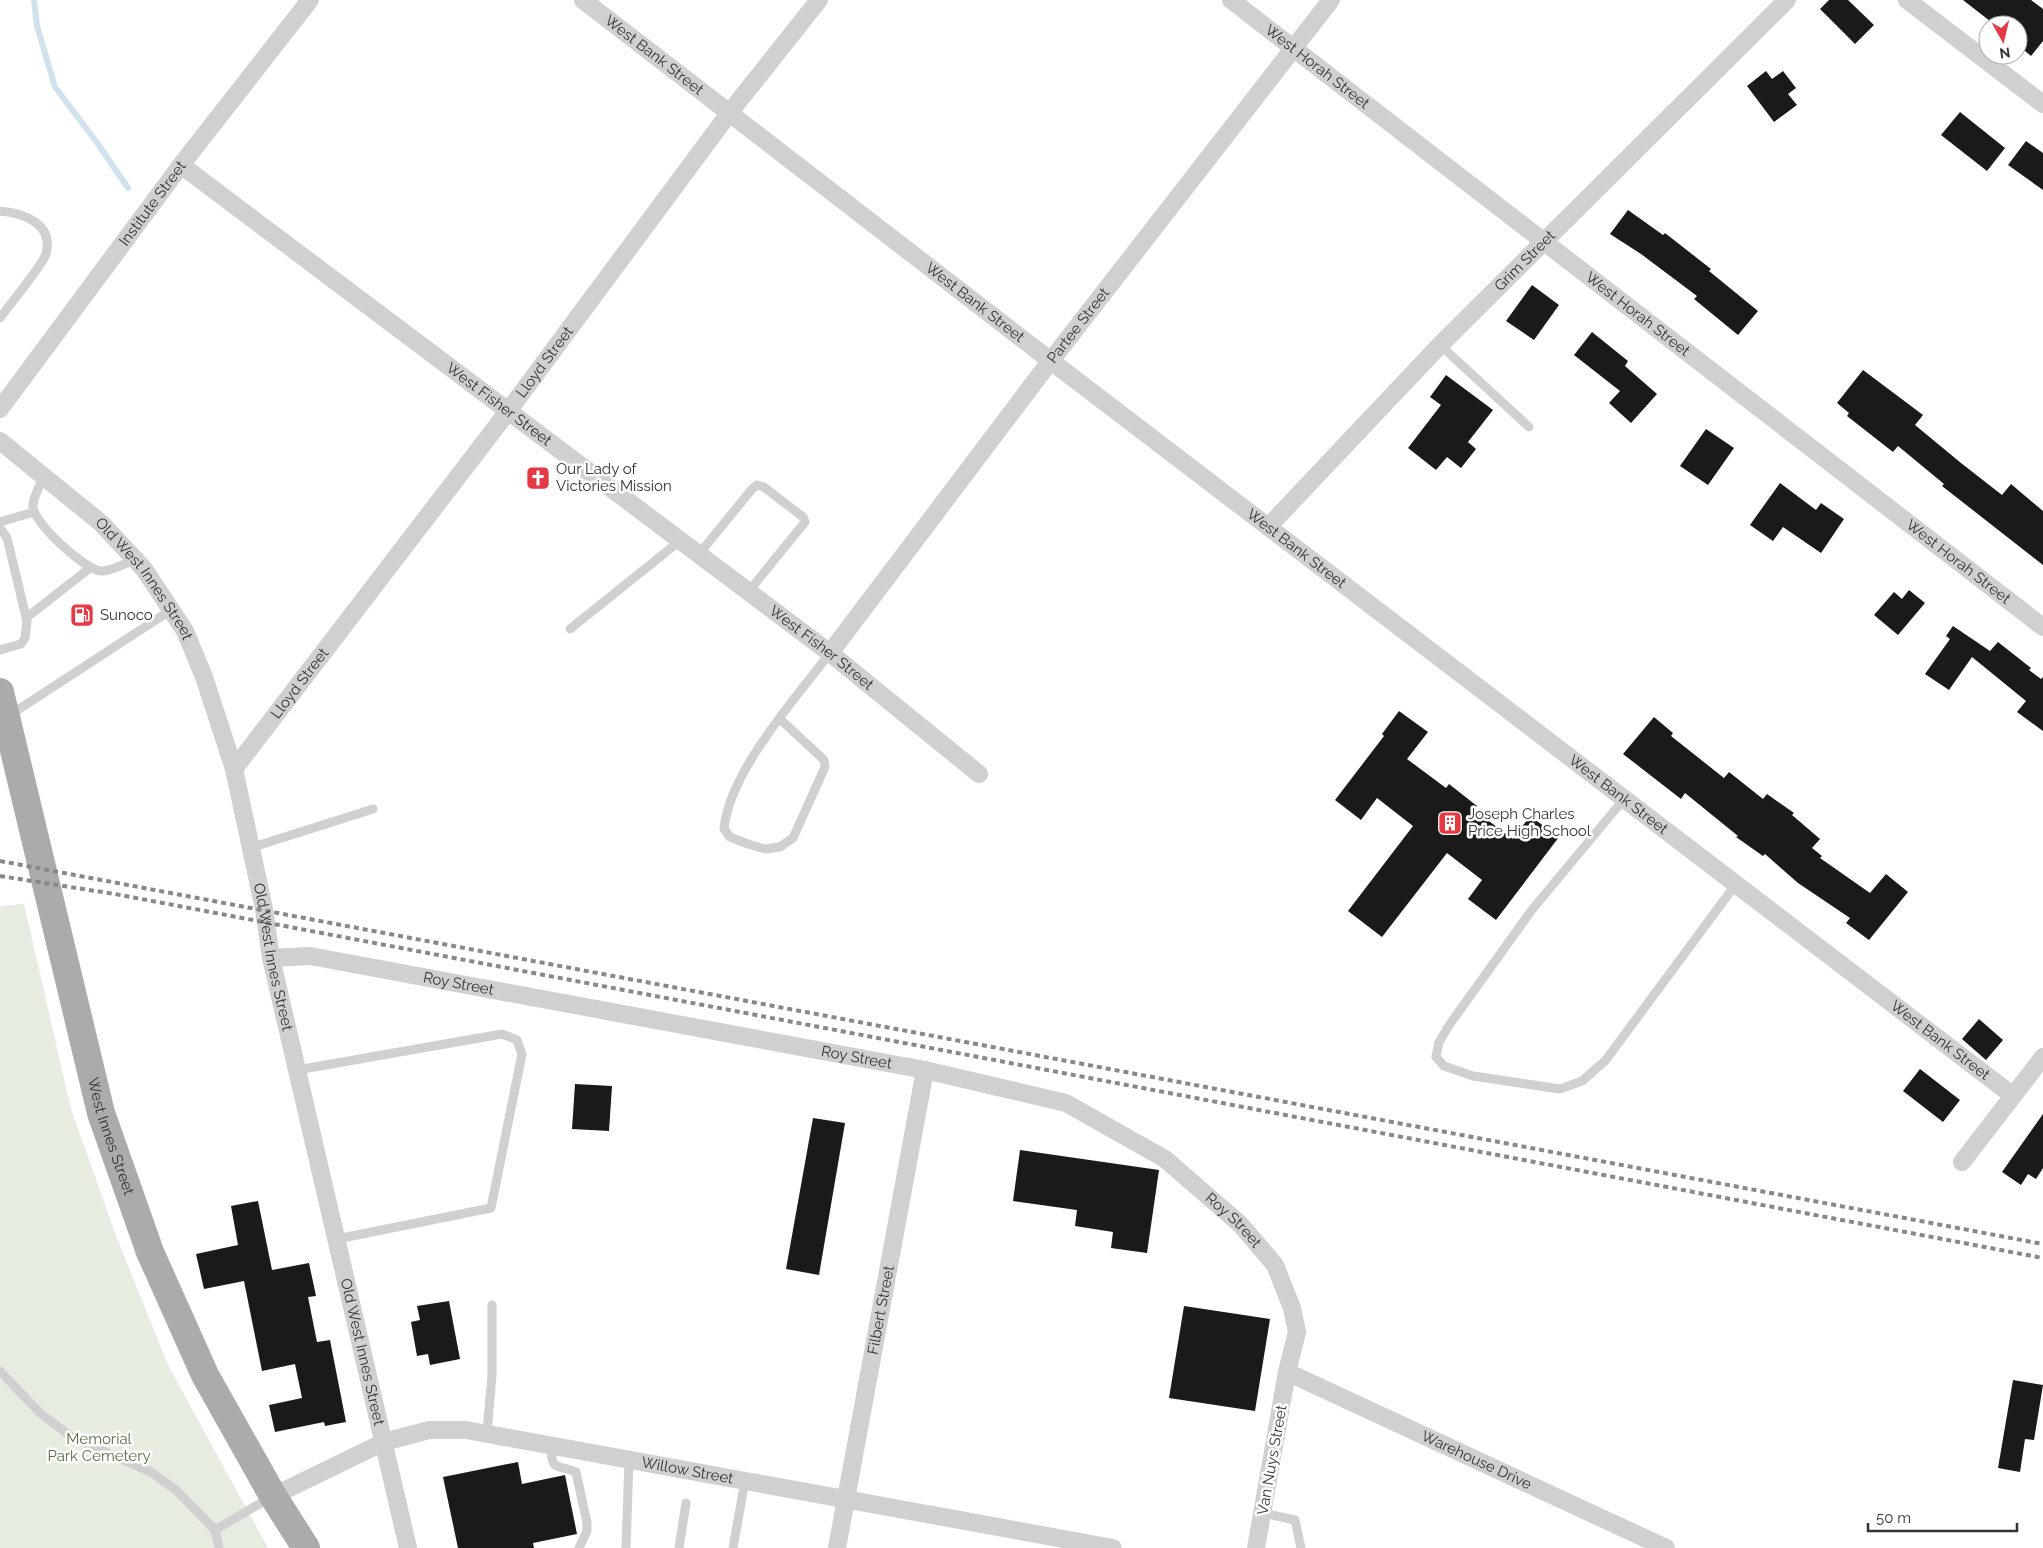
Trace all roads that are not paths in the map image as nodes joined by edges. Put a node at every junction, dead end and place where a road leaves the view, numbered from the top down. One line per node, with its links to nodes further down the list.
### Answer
1 (310, 0): 11 (street, Institute Street)
2 (583, 0): 10 (street, West Bank Street)
3 (819, 0): 10 (street, Lloyd Street)
4 (1231, 0): 8 (street, West Horah Street)
5 (1332, 0): 8 (street, Partee Street)
6 (1787, 0): 13 (street, Grim Street)
7 (1907, 0): 9 (street)
8 (1294, 48): 13 (street, West Horah Street); 16 (street, Partee Street)
9 (2043, 104)
10 (730, 112): 16 (street, West Bank Street); 18 (street, Lloyd Street)
11 (181, 165): 17 (street, Institute Street); 18 (street, West Fisher Street)
12 (0, 211): 14 (lane)
13 (1545, 242): 15 (street, Grim Street); 33 (street, West Horah Street)
14 (0, 318)
15 (1440, 345): 19 (lane); 24 (street, Grim Street)
16 (1050, 361): 24 (street, West Bank Street); 36 (street, Partee Street)
17 (0, 409)
18 (509, 410): 26 (street, West Fisher Street); 39 (street, Lloyd Street)
19 (1529, 427)
20 (0, 441): 21 (street, Old West Innes Street)
21 (44, 476): 22 (lane); 28 (street, Old West Innes Street)
22 (34, 512): 23 (lane); 29 (lane)
23 (0, 522)
24 (1268, 527): 41 (street, West Bank Street)
25 (0, 528): 32 (lane)
26 (681, 540): 27 (street, West Fisher Street); 34 (lane)
27 (699, 554): 30 (street, West Fisher Street); 30 (lane)
28 (135, 560): 29 (lane); 31 (street, Old West Innes Street)
29 (90, 568): 32 (lane)
30 (748, 591): 36 (street, West Fisher Street)
31 (171, 610): 37 (lane); 39 (street, Old West Innes Street)
32 (26, 618): 35 (lane)
33 (2043, 627)
34 (570, 629)
35 (0, 650)
36 (830, 653): 38 (lane); 40 (street, West Fisher Street)
37 (3, 705): 60 (main road, West Innes Street)
38 (780, 719): 38 (lane)
39 (234, 769): 43 (street, Old West Innes Street)
40 (980, 774)
41 (1624, 799): 44 (street, West Bank Street); 44 (lane)
42 (373, 809): 43 (lane)
43 (250, 848): 45 (street, Old West Innes Street)
44 (1736, 884): 49 (street, West Bank Street)
45 (271, 958): 47 (street, Old West Innes Street); 48 (street, Roy Street)
46 (2043, 1057): 49 (street)
47 (297, 1070): 51 (street, Old West Innes Street); 51 (lane)
48 (925, 1070): 54 (street, Roy Street); 61 (street, Filbert Street)
49 (2012, 1095): 50 (street)
50 (1962, 1162)
51 (337, 1239): 56 (street, Old West Innes Street)
52 (492, 1305): 55 (lane)
53 (0, 1371): 64 (lane)
54 (1287, 1372): 63 (street, Van Nuys Street); 76 (street, Warehouse Drive)
55 (486, 1434): 56 (street, Willow Street); 57 (street, Willow Street)
56 (384, 1442): 60 (street, Willow Street); 68 (street, Old West Innes Street)
57 (550, 1445): 58 (street, Willow Street); 65 (lane)
58 (628, 1460): 59 (street, Willow Street); 69 (lane)
59 (745, 1481): 61 (street, Willow Street); 71 (lane)
60 (273, 1496): 64 (lane); 67 (main road, West Innes Street)
61 (845, 1500): 72 (street, Filbert Street); 73 (street, Willow Street)
62 (686, 1503): 70 (lane)
63 (1263, 1513): 74 (street, Van Nuys Street); 75 (lane)
64 (215, 1530): 66 (lane)
65 (581, 1544)
66 (220, 1548)
67 (306, 1548)
68 (408, 1548)
69 (626, 1548)
70 (679, 1548)
71 (733, 1548)
72 (837, 1548)
73 (1113, 1548)
74 (1256, 1548)
75 (1301, 1548)
76 (1666, 1548)

